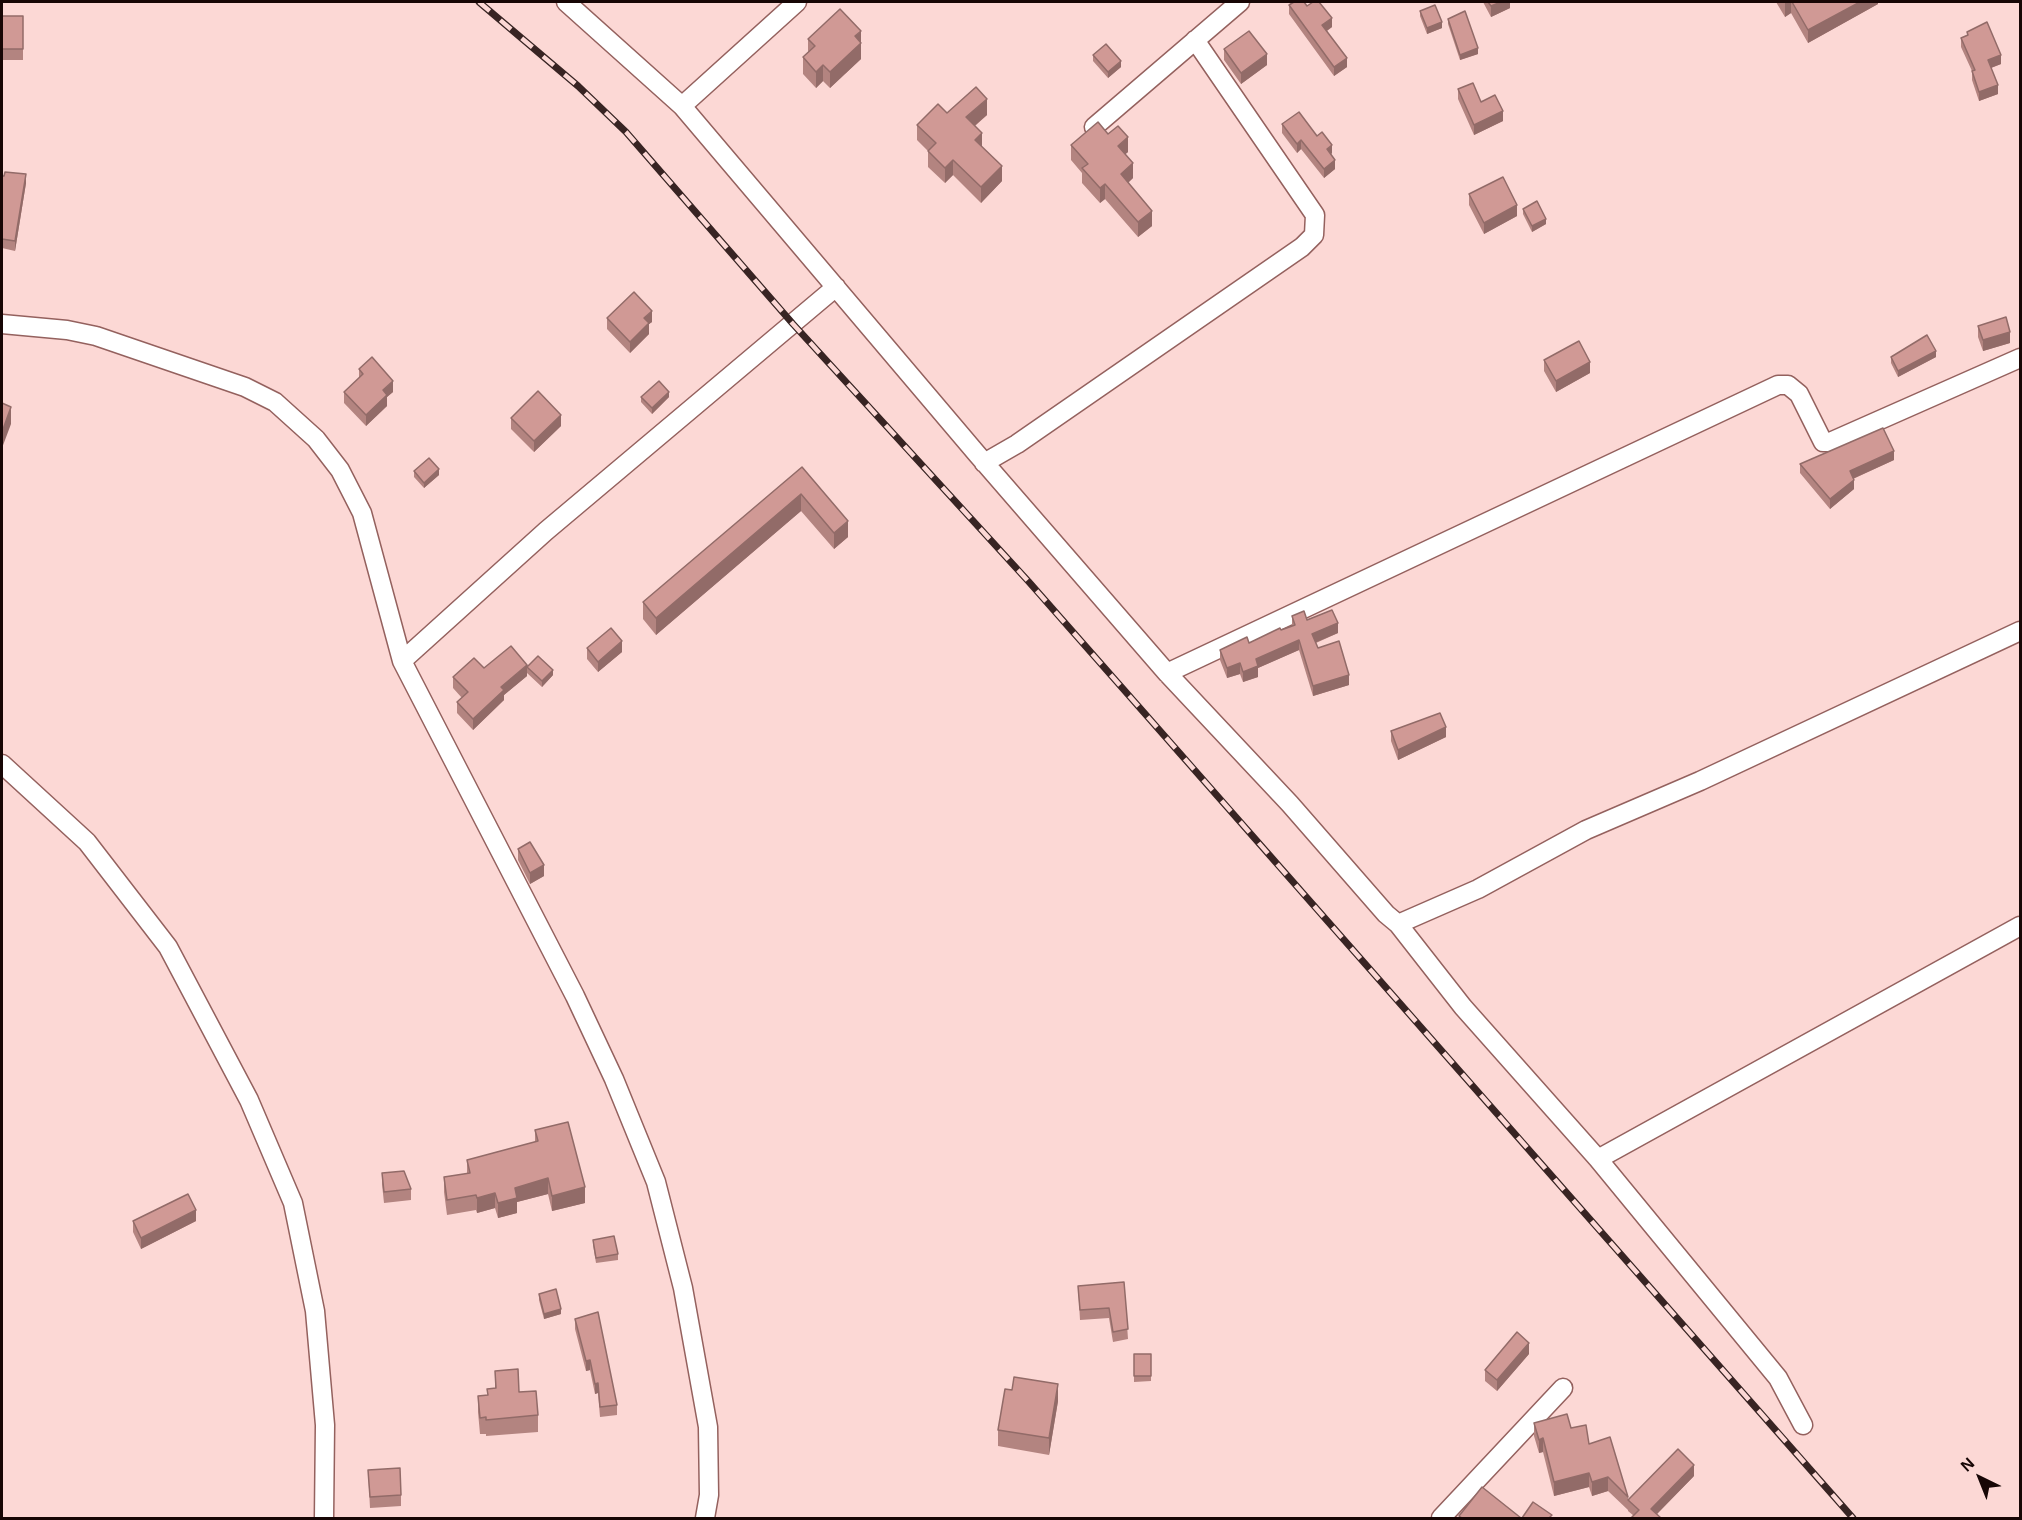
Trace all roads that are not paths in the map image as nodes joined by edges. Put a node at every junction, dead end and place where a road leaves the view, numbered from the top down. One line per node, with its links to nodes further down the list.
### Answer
1 (566, 2): 5 (street)
2 (798, 2): 5 (street)
3 (1240, 2): 4 (street)
4 (1196, 40): 6 (street); 10 (street)
5 (682, 106): 7 (street)
6 (1094, 127)
7 (836, 287): 10 (street); 12 (street)
8 (2, 324): 12 (street)
9 (2020, 358): 13 (street)
10 (984, 463): 13 (street)
11 (2020, 631): 15 (street)
12 (402, 661): 21 (street)
13 (1167, 673): 15 (street)
14 (2, 764): 20 (street)
15 (1398, 924): 17 (street)
16 (2020, 926): 17 (street)
17 (1598, 1159): 19 (street)
18 (1563, 1388): 22 (street)
19 (1803, 1425)
20 (324, 1518)
21 (705, 1518)
22 (1441, 1518)

